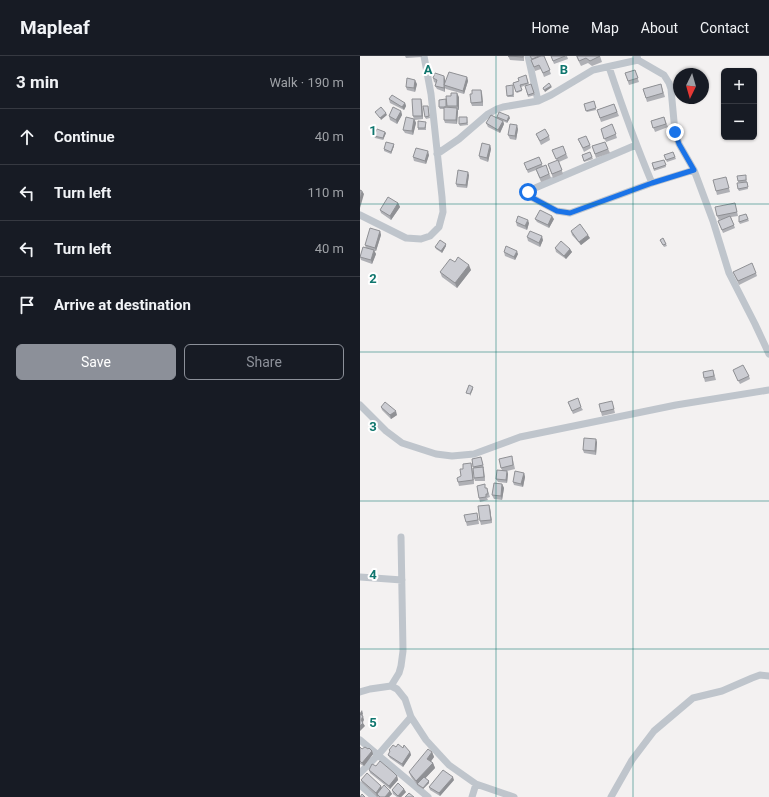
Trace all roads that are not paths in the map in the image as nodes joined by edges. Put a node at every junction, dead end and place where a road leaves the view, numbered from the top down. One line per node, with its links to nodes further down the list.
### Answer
1 (424, 56): 7 (street)
2 (528, 56): 5 (street)
3 (638, 58): 4 (street); 8 (street)
4 (609, 67): 5 (street); 6 (street)
5 (538, 101): 7 (street)
6 (636, 145): 9 (street); 9 (street)
7 (437, 154): 10 (street)
8 (694, 170): 9 (street); 11 (street)
9 (652, 183)
10 (360, 215)
11 (769, 354)
12 (769, 390): 13 (street)
13 (360, 405)
14 (401, 537): 16 (street)
15 (360, 577): 16 (street)
16 (402, 580): 18 (street)
17 (769, 676): 30 (street)
18 (391, 686): 19 (street); 20 (street)
19 (360, 692)
20 (411, 717): 22 (street); 24 (street)
21 (360, 740): 22 (street)
22 (378, 755): 23 (street); 27 (street)
23 (360, 774)
24 (476, 784): 28 (street); 29 (street)
25 (360, 785): 26 (street)
26 (374, 797)
27 (428, 797)
28 (472, 797)
29 (514, 797)
30 (611, 797)

